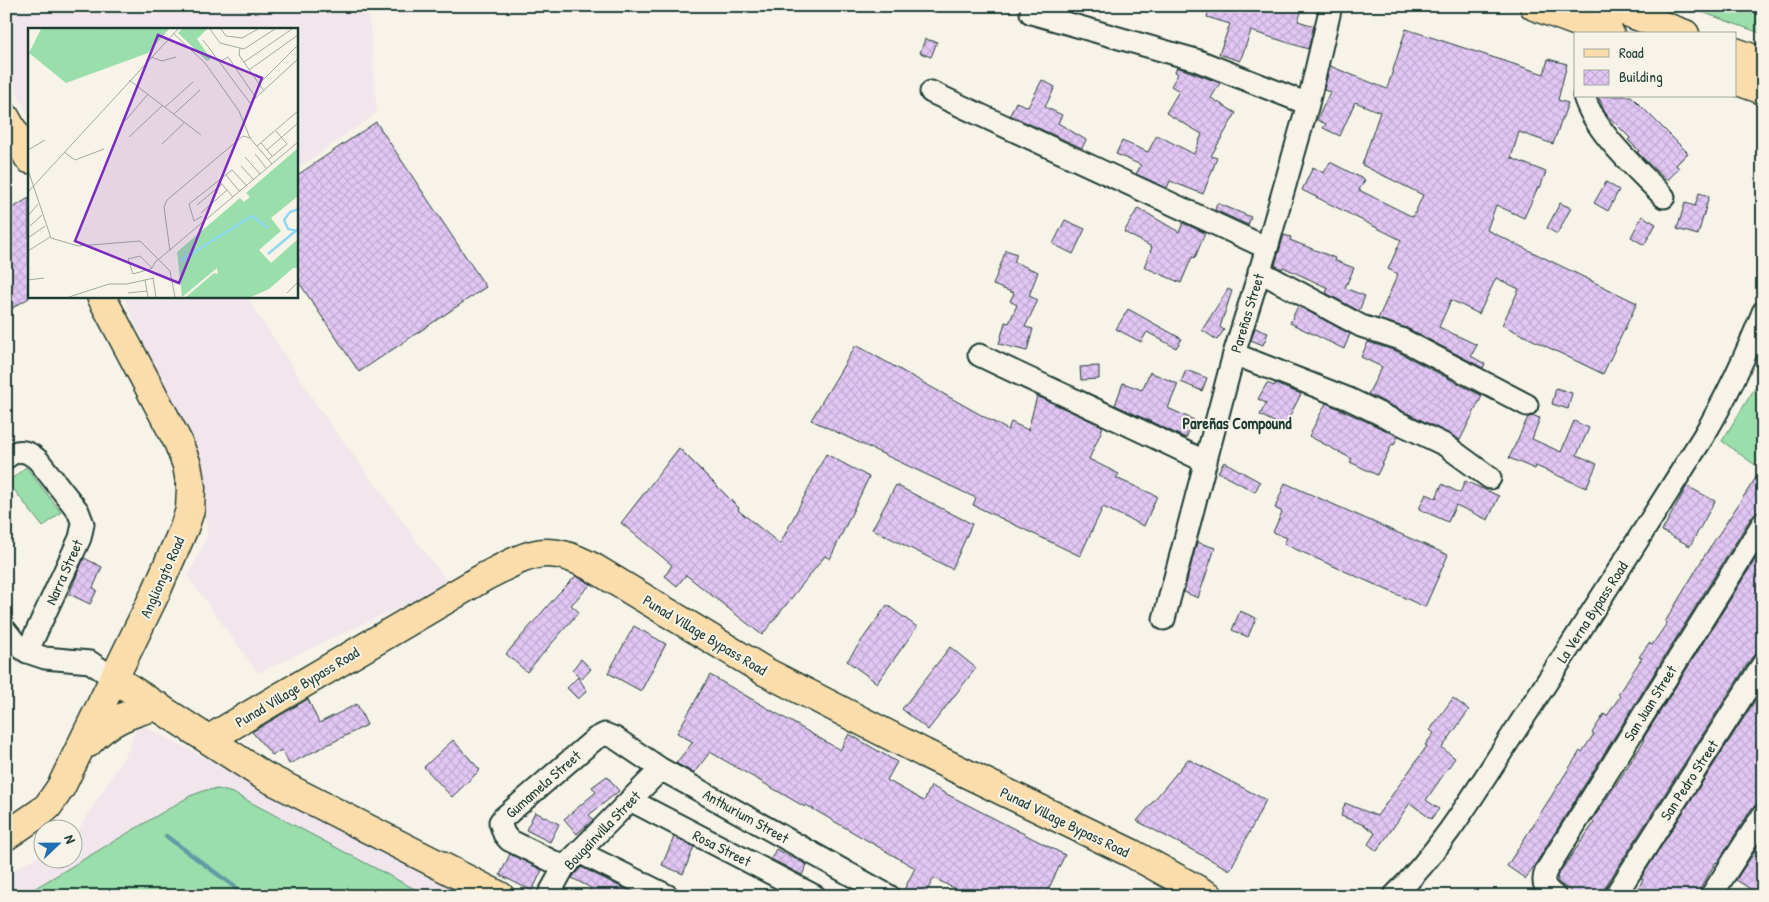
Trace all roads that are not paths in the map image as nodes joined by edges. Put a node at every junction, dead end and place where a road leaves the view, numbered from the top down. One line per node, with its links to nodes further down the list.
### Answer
1 (1331, 6): 13 (street, Pareñas Street)
2 (1534, 6): 5 (main road)
3 (1610, 6): 6 (main road)
4 (1031, 13): 13 (street)
5 (1593, 25)
6 (1680, 32)
7 (1736, 52): 8 (main road)
8 (1763, 62)
9 (1736, 80): 10 (main road)
10 (1763, 90)
11 (932, 92): 17 (street)
12 (1585, 98): 16 (street)
13 (1308, 104): 17 (street, Pareñas Street)
14 (6, 118): 15 (main road)
15 (28, 157)
16 (1664, 197)
17 (1267, 248): 18 (street, Pareñas Street)
18 (1259, 271): 22 (street, Pareñas Street); 23 (street)
19 (102, 298): 32 (main road, Angliongto Road)
20 (1763, 312): 51 (street, La Verna Bypass Road)
21 (979, 354): 25 (street)
22 (1234, 354): 25 (street, Pareñas Street); 26 (street)
23 (1527, 405)
24 (15, 455): 30 (street, Narra Street)
25 (1206, 462): 28 (street, Pareñas Street)
26 (1490, 478)
27 (1760, 533): 43 (street, San Juan Street)
28 (1164, 619)
29 (6, 631): 30 (street)
30 (27, 652): 32 (street)
31 (1763, 664): 52 (street, San Pedro Street)
32 (115, 679): 33 (main road); 36 (main road, Angliongto Road)
33 (158, 706): 35 (main road); 36 (main road)
34 (605, 734): 37 (street, Anthurium Street); 42 (street, Gumamela Street)
35 (209, 739): 46 (main road); 50 (main road, Punad Village Bypass Road)
36 (80, 751): 40 (main road, Angliongto Road)
37 (661, 769): 38 (street, Bougainvilla Street); 44 (street, Anthurium Street)
38 (630, 800): 41 (street, Bougainvilla Street); 49 (street, Rosa Street)
39 (1763, 815): 45 (street)
40 (6, 836)
41 (579, 852): 42 (street, Bougainvilla Street); 48 (street)
42 (564, 867): 47 (street, Bougainvilla Street)
43 (1550, 891)
44 (877, 893)
45 (1712, 895)
46 (500, 896)
47 (548, 896)
48 (668, 896)
49 (814, 896)
50 (1209, 896)
51 (1394, 896)
52 (1615, 896)

